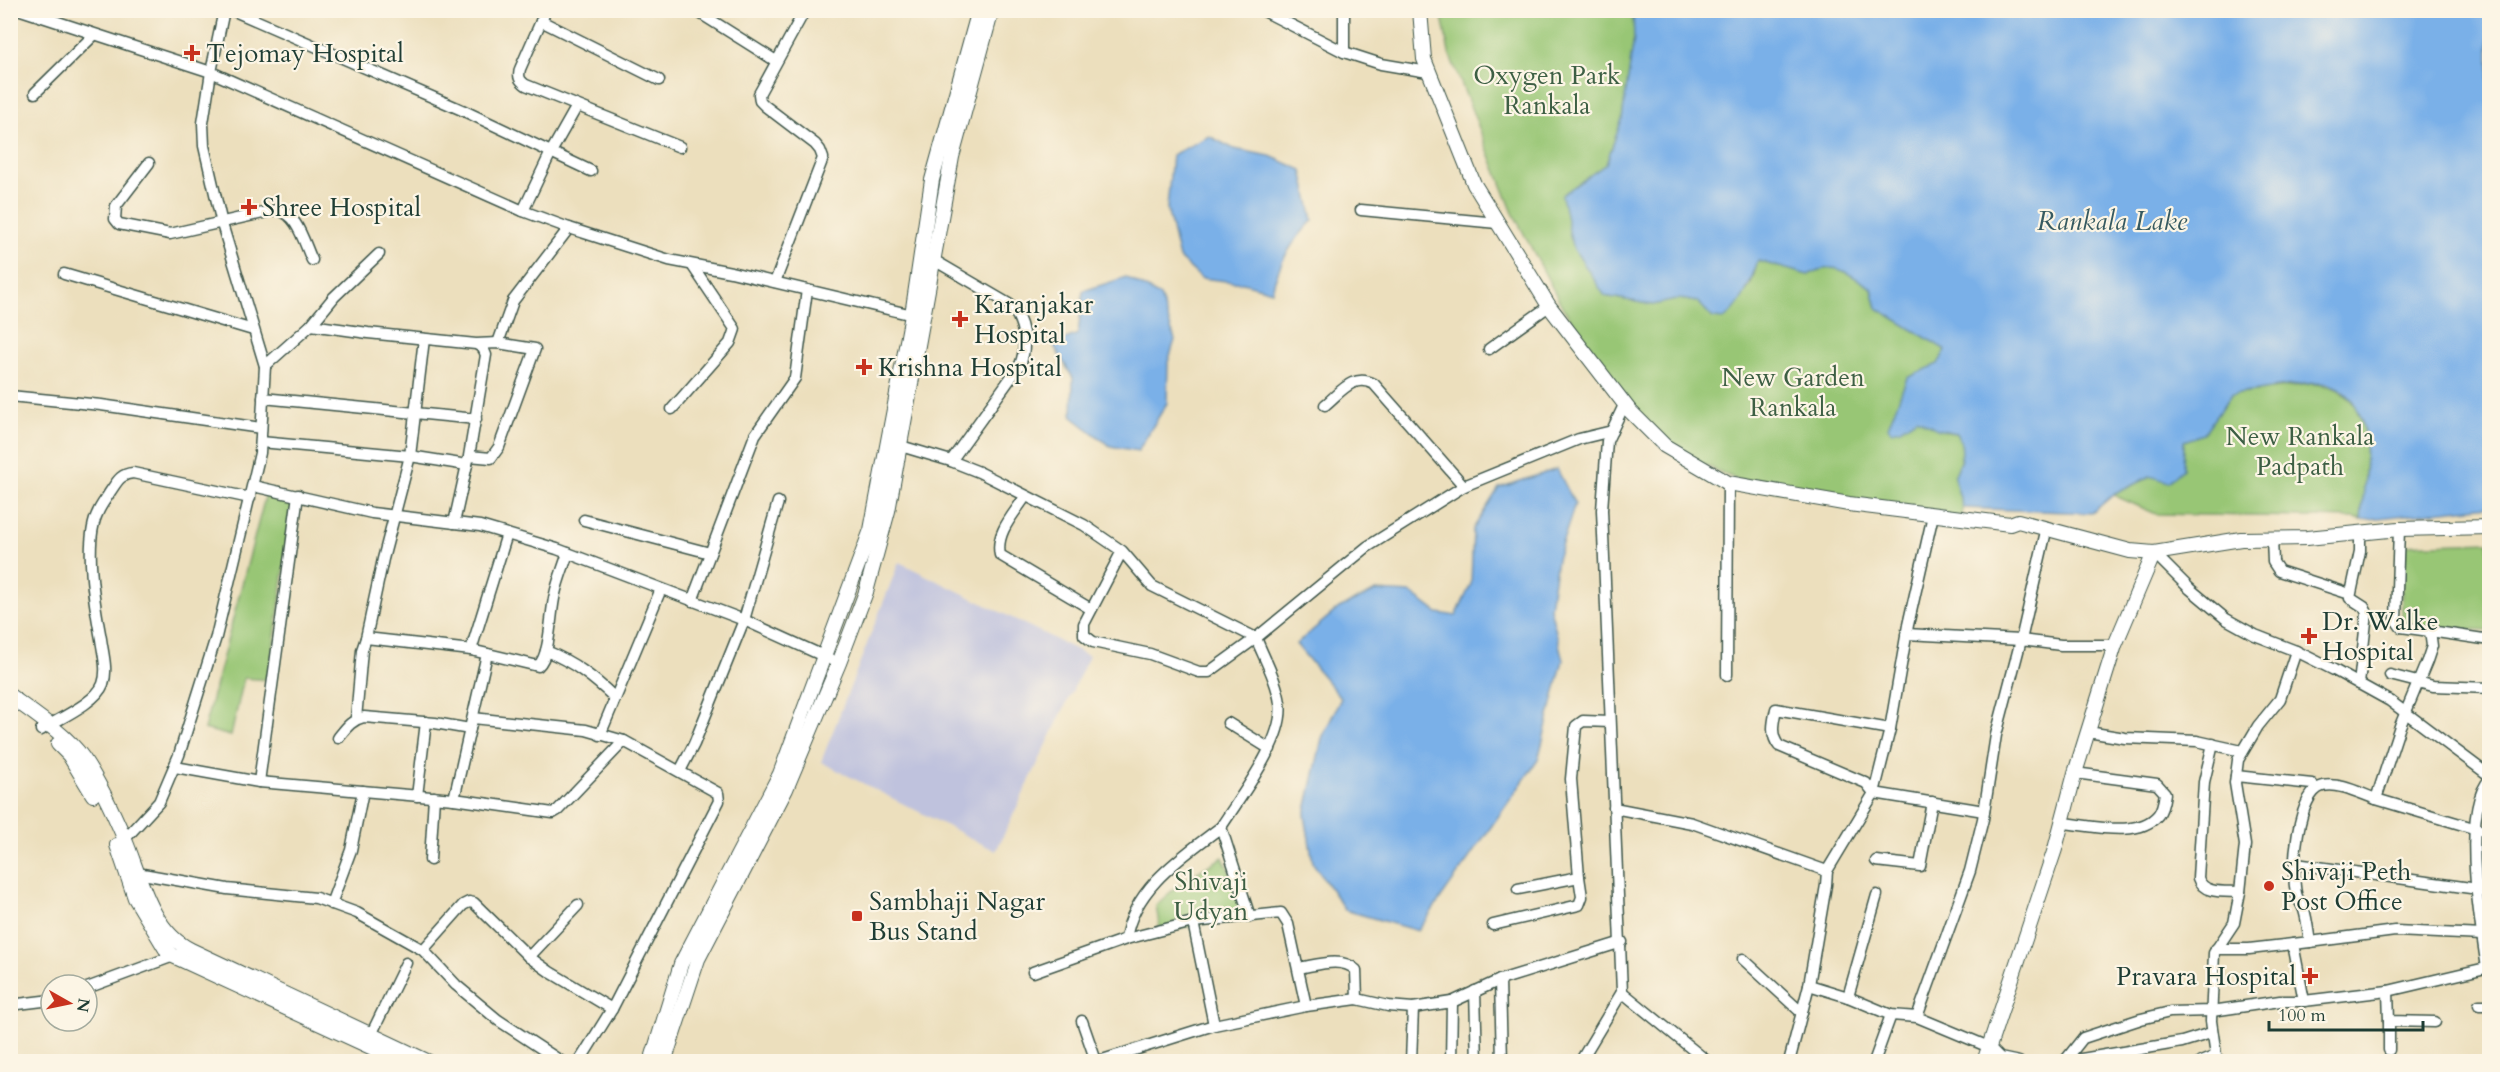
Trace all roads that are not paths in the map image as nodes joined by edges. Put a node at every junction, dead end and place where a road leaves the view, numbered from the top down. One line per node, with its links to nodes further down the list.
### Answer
1 (21, 10): 12 (street)
2 (224, 10): 15 (street)
3 (232, 10): 21 (street)
4 (806, 10): 14 (street)
5 (979, 10): 37 (main road)
6 (992, 10): 30 (main road)
7 (1262, 10): 13 (street)
8 (1344, 10): 13 (street)
9 (1420, 10): 16 (main road)
10 (700, 12): 14 (street)
11 (543, 16): 17 (street); 19 (street)
12 (94, 35): 15 (street); 18 (street)
13 (1344, 52): 16 (street)
14 (776, 61): 34 (street)
15 (211, 72): 25 (street); 26 (street)
16 (1428, 72): 27 (main road)
17 (659, 80)
18 (35, 93)
19 (577, 106): 20 (street); 21 (street)
20 (680, 147)
21 (551, 152): 23 (street); 25 (street)
22 (149, 163): 26 (street)
23 (591, 171)
24 (1361, 210): 27 (street)
25 (523, 211): 28 (street)
26 (222, 224): 31 (street); 39 (street)
27 (1497, 224): 36 (main road)
28 (569, 228): 32 (street); 41 (street)
29 (379, 254): 38 (street)
30 (932, 259): 37 (main road); 58 (street)
31 (312, 260)
32 (692, 265): 34 (street); 49 (street)
33 (64, 274): 39 (street)
34 (775, 282): 35 (street)
35 (807, 290): 37 (street); 78 (street)
36 (1549, 306): 43 (street); 47 (main road)
37 (918, 317): 55 (main road); 55 (main road)
38 (311, 325): 40 (street); 44 (street)
39 (253, 330): 44 (street)
40 (424, 339): 42 (street); 50 (street)
41 (498, 343): 42 (street); 57 (street)
42 (476, 344): 51 (street)
43 (1489, 349)
44 (265, 366): 46 (street)
45 (10, 396): 52 (street)
46 (263, 399): 50 (street); 52 (street)
47 (1624, 404): 53 (street); 59 (main road)
48 (1325, 405): 61 (street)
49 (672, 409)
50 (415, 413): 51 (street); 56 (street)
51 (476, 419): 57 (street)
52 (261, 428): 54 (street)
53 (1612, 431): 61 (street); 109 (street)
54 (261, 442): 56 (street); 60 (street)
55 (894, 444): 58 (street); 96 (main road); 97 (main road)
56 (410, 456): 57 (street); 67 (street)
57 (468, 461): 69 (street)
58 (951, 461): 63 (street)
59 (1728, 483): 66 (main road); 98 (street)
60 (253, 486): 62 (street); 64 (street)
61 (1464, 486): 88 (street)
62 (298, 495): 67 (street); 126 (street)
63 (1025, 497): 76 (street); 83 (street)
64 (250, 498): 112 (street); 121 (street)
65 (778, 502): 84 (street)
66 (1933, 515): 70 (main road); 86 (street)
67 (393, 516): 69 (street); 87 (street)
68 (584, 520): 78 (street)
69 (454, 523): 74 (street)
70 (2047, 527): 79 (main road); 89 (street)
71 (2490, 527): 72 (main road)
72 (2399, 529): 73 (main road); 85 (street)
73 (2360, 533): 75 (main road); 81 (street)
74 (507, 534): 77 (street); 92 (street)
75 (2272, 538): 79 (main road); 81 (street)
76 (1122, 552): 83 (street); 88 (street)
77 (568, 553): 80 (street); 93 (street)
78 (710, 553): 82 (street)
79 (2154, 553): 91 (main road); 94 (street)
80 (661, 589): 82 (street); 104 (street)
81 (2350, 594): 101 (street)
82 (692, 601): 84 (street)
83 (1091, 609): 88 (street)
84 (744, 620): 96 (street); 122 (street)
85 (2430, 631): 90 (street); 100 (street)
86 (1906, 634): 89 (street); 113 (street)
87 (366, 638): 92 (street); 107 (street)
88 (1256, 638): 119 (street)
89 (2021, 640): 91 (street); 136 (street)
90 (2490, 640)
91 (2115, 645): 114 (main road)
92 (471, 650): 95 (street)
93 (546, 651): 95 (street); 104 (street)
94 (2296, 651): 101 (street); 120 (street)
95 (488, 654): 110 (street)
96 (826, 657): 97 (street); 207 (main road)
97 (839, 663): 208 (main road)
98 (1727, 675)
99 (2390, 675): 100 (street)
100 (2418, 682): 102 (street); 106 (street)
101 (2359, 684): 106 (street)
102 (2490, 688)
103 (10, 696): 112 (main road)
104 (615, 698): 115 (street)
105 (10, 705): 112 (main road)
106 (2406, 715): 125 (street); 133 (street)
107 (356, 719): 108 (street); 116 (street)
108 (426, 722): 110 (street); 130 (street)
109 (1610, 722): 135 (street); 147 (street)
110 (472, 723): 115 (street); 132 (street)
111 (1228, 723): 119 (street)
112 (45, 728): 141 (main road)
113 (1890, 729): 129 (street); 129 (street)
114 (2088, 732): 118 (street); 123 (main road)
115 (600, 735): 117 (street)
116 (338, 738)
117 (624, 741): 122 (street); 132 (street)
118 (2213, 744): 120 (street); 150 (street)
119 (1270, 749): 138 (street)
120 (2242, 751): 124 (street)
121 (175, 768): 126 (street); 141 (street)
122 (680, 771): 187 (street)
123 (2075, 773): 137 (main road); 137 (street)
124 (2236, 776): 127 (street); 150 (street)
125 (2490, 777): 139 (street)
126 (259, 782): 128 (street)
127 (2312, 784)
128 (363, 791): 130 (street); 152 (street)
129 (1874, 793): 134 (street); 145 (street)
130 (417, 796): 131 (street)
131 (434, 797): 132 (street); 142 (street)
132 (454, 799)
133 (2376, 799): 139 (street); 144 (street)
134 (1932, 802): 136 (street); 143 (street)
135 (1614, 808): 145 (street); 160 (street)
136 (1984, 811): 191 (street)
137 (2063, 822): 198 (main road)
138 (1221, 827): 155 (street); 159 (street)
139 (2474, 830): 140 (street); 149 (street)
140 (2490, 833)
141 (121, 843): 146 (main road); 166 (main road)
142 (429, 860)
143 (1876, 861)
144 (2296, 864): 149 (street); 161 (street)
145 (1827, 871): 175 (street)
146 (137, 873): 152 (street); 164 (main road)
147 (1579, 877): 148 (street); 157 (street)
148 (1518, 889)
149 (2478, 890): 154 (street)
150 (2240, 892): 163 (street)
151 (1877, 895): 179 (street)
152 (331, 904): 165 (street)
153 (578, 905): 167 (street)
154 (2485, 916): 158 (street)
155 (1250, 917): 156 (street); 171 (street)
156 (1193, 922): 159 (street); 195 (street)
157 (1493, 925)
158 (2482, 935): 161 (street); 170 (street)
159 (1126, 939): 172 (street)
160 (1622, 942): 173 (street); 178 (street)
161 (2310, 942): 162 (street)
162 (2293, 944): 163 (street); 182 (street)
163 (2216, 949): 188 (street)
164 (191, 950): 166 (street); 197 (main road)
165 (423, 950): 167 (street); 205 (street)
166 (173, 956): 174 (street); 197 (main road)
167 (529, 957): 187 (street)
168 (1743, 959): 189 (street)
169 (406, 963): 197 (street)
170 (2488, 967): 177 (street)
171 (1299, 968): 180 (street); 185 (street)
172 (1033, 972)
173 (1500, 981): 176 (street); 212 (street)
174 (99, 984)
175 (1809, 985): 179 (street); 189 (street)
176 (1475, 991): 183 (street); 211 (street)
177 (2388, 991): 182 (street); 192 (street)
178 (1622, 992): 213 (street); 214 (street)
179 (1848, 997): 190 (street)
180 (1357, 999): 185 (street); 186 (street)
181 (39, 1001): 184 (street)
182 (2304, 1001): 188 (street)
183 (1452, 1002): 186 (street); 210 (street)
184 (10, 1005)
185 (1306, 1006): 195 (street)
186 (1413, 1008): 209 (street)
187 (612, 1009): 206 (street)
188 (2212, 1011): 196 (street); 219 (street)
189 (1802, 1013): 215 (street)
190 (1891, 1014): 191 (street); 216 (street)
191 (1917, 1017): 198 (street)
192 (2389, 1020): 194 (street); 199 (street)
193 (1082, 1021): 202 (street)
194 (2435, 1022)
195 (1214, 1025): 200 (street)
196 (2211, 1033): 201 (street); 219 (street)
197 (369, 1039): 203 (main road); 204 (main road)
198 (1989, 1047): 217 (main road); 218 (street)
199 (2389, 1050)
200 (1109, 1059): 202 (street)
201 (2216, 1059): 220 (street)
202 (1096, 1061)
203 (403, 1062)
204 (429, 1062)
205 (562, 1062)
206 (579, 1062)
207 (651, 1062)
208 (664, 1062)
209 (1411, 1062)
210 (1451, 1062)
211 (1477, 1062)
212 (1502, 1062)
213 (1580, 1062)
214 (1708, 1062)
215 (1789, 1062)
216 (1874, 1062)
217 (1984, 1062)
218 (2019, 1062)
219 (2064, 1062)
220 (2201, 1062)

